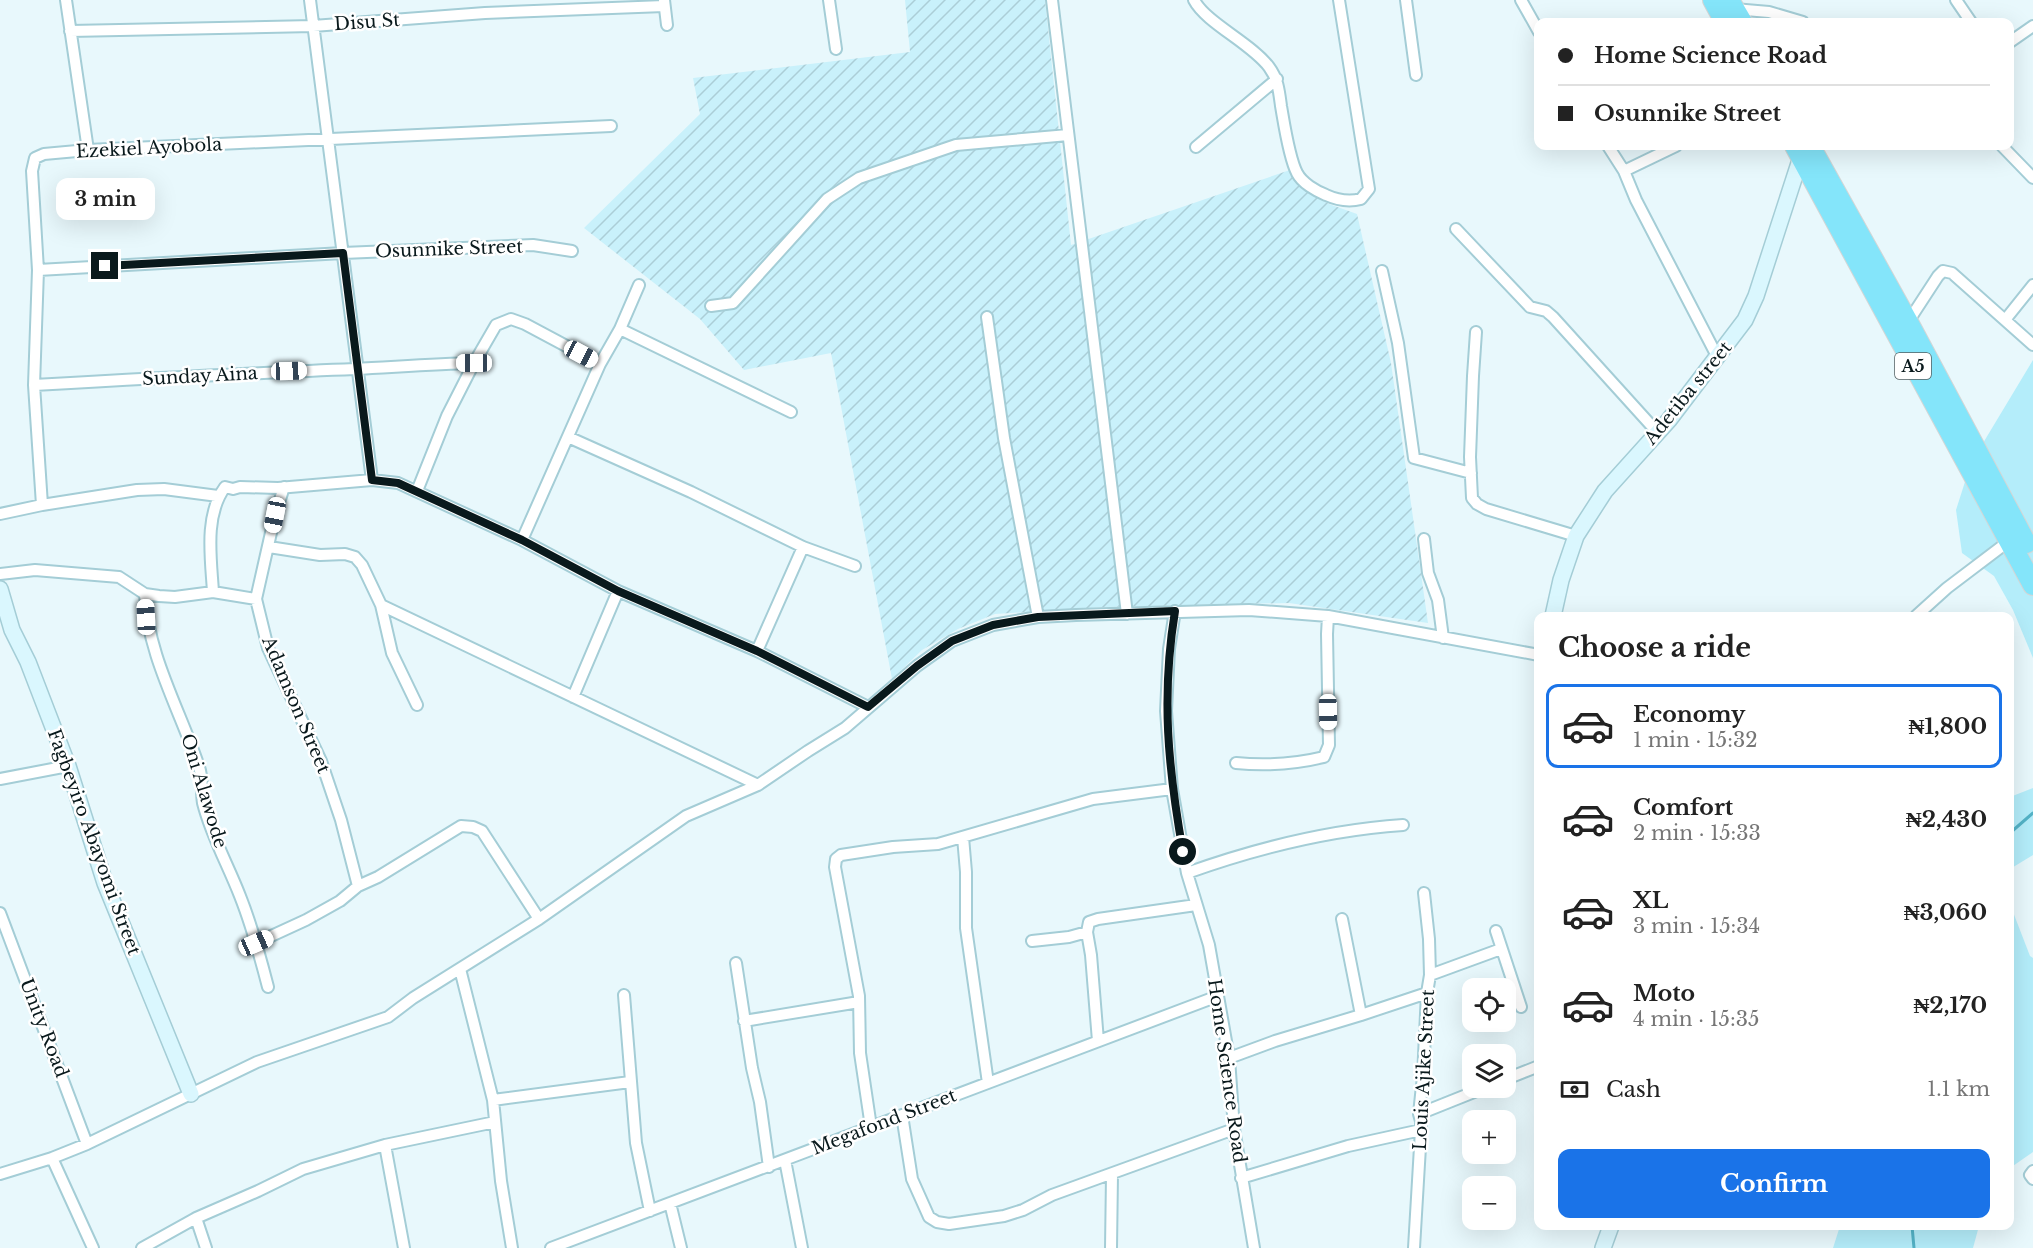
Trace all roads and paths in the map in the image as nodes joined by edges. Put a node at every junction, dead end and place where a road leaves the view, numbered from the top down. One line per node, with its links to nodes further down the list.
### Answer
1 (66, 0): 19 (street)
2 (310, 0): 17 (street)
3 (829, 0): 21 (street)
4 (1052, 0): 25 (street)
5 (1194, 0): 23 (street)
6 (1339, 0): 23 (street)
7 (1406, 0): 22 (street)
8 (1521, 0): 15 (street)
9 (1713, 0): 12 (highway)
10 (1956, 0): 14 (street)
11 (664, 3): 16 (street); 17 (street, Disu St)
12 (1732, 13): 13 (street)
13 (1789, 18)
14 (1968, 18)
15 (1534, 23)
16 (667, 25)
17 (313, 26): 19 (street, Disu St); 26 (street)
18 (2033, 26): 20 (street)
19 (70, 31): 28 (street)
20 (2014, 39)
21 (836, 49)
22 (1416, 75)
23 (1277, 80): 27 (street)
24 (611, 126): 26 (street, Ezekiel Ayobola)
25 (1068, 135): 44 (street); 85 (street)
26 (329, 141): 28 (street, Ezekiel Ayobola); 39 (street)
27 (1196, 147)
28 (88, 150): 40 (street, Ezekiel Ayobola)
29 (1611, 150): 35 (street)
30 (1668, 150): 35 (street)
31 (1802, 150): 51 (street, Adetiba street)
32 (1803, 150): 47 (highway, A5)
33 (1803, 150): 69 (highway, A5)
34 (2006, 150): 36 (street)
35 (1624, 171): 51 (street)
36 (2033, 178)
37 (1456, 229): 57 (street)
38 (572, 251): 39 (street, Osunnike Street)
39 (343, 253): 40 (street, Osunnike Street); 54 (street)
40 (38, 270): 55 (street, Ezekiel Ayobola)
41 (1382, 271): 59 (street)
42 (639, 285): 48 (street)
43 (2033, 285): 46 (street)
44 (711, 306)
45 (987, 316): 87 (street)
46 (2005, 320): 47 (street); 50 (street)
47 (1908, 322): 72 (highway, A5)
48 (620, 330): 53 (street); 56 (street)
49 (1476, 332): 59 (street)
50 (2033, 345)
51 (1718, 358): 57 (street, Adetiba street)
52 (474, 363): 53 (street); 54 (street, Sunday Aina); 62 (street)
53 (600, 364): 58 (street)
54 (358, 368): 55 (street, Sunday Aina); 60 (street)
55 (34, 386): 64 (street, Ezekiel Ayobola)
56 (791, 412)
57 (1658, 433): 66 (street, Adetiba street)
58 (568, 437): 68 (street); 71 (street)
59 (1471, 473): 66 (street)
60 (372, 480): 61 (street); 62 (street)
61 (284, 488): 63 (street); 70 (street, Adamson Street)
62 (417, 492): 68 (street)
63 (219, 496): 64 (street); 78 (street)
64 (42, 505): 65 (street)
65 (0, 514)
66 (1576, 536): 83 (street, Adetiba street)
67 (1424, 539): 88 (street)
68 (522, 540): 77 (street)
69 (2009, 541): 75 (highway, A5); 84 (street)
70 (269, 547): 80 (street, Adamson Street); 81 (street)
71 (803, 547): 73 (street); 89 (street)
72 (2033, 556)
73 (855, 566)
74 (0, 574): 79 (street)
75 (2033, 585)
76 (0, 589): 95 (street, Fagbeyiro Abayomi Street)
77 (618, 591): 89 (street); 91 (street)
78 (213, 592): 79 (street); 80 (street)
79 (145, 594): 111 (street, Oni Alawode)
80 (256, 599): 102 (street, Adamson Street)
81 (381, 605): 91 (street); 92 (street)
82 (1175, 611): 85 (street); 86 (street); 98 (street, Home Science Road)
83 (1554, 612)
84 (1920, 612)
85 (1127, 614): 87 (street)
86 (1328, 616): 88 (street); 94 (street)
87 (1038, 617): 93 (street)
88 (1443, 638): 90 (street)
89 (757, 651): 93 (street)
90 (1534, 654)
91 (573, 697): 97 (street)
92 (417, 705)
93 (868, 707): 97 (street)
94 (1236, 763)
95 (68, 766): 96 (street); 130 (street, Fagbeyiro Abayomi Street)
96 (0, 779)
97 (758, 785): 106 (street)
98 (1172, 789): 100 (street); 101 (street, Home Science Road)
99 (1403, 825): 101 (street)
100 (963, 837): 120 (street); 129 (street)
101 (1187, 873): 104 (street, Home Science Road)
102 (358, 886): 106 (street); 111 (street)
103 (1424, 893): 115 (street, Louis Ajike Street)
104 (1196, 905): 108 (street); 119 (street, Home Science Road)
105 (0, 913): 139 (street, Unity Road)
106 (539, 919): 114 (street)
107 (1342, 919): 122 (street)
108 (1087, 932): 110 (street); 124 (street)
109 (1496, 932): 112 (street)
110 (1032, 941)
111 (256, 943): 116 (street, Oni Alawode)
112 (1501, 949): 115 (street); 121 (street)
113 (735, 963): 123 (street)
114 (460, 969): 130 (street); 132 (street)
115 (1430, 975): 117 (street, Louis Ajike Street)
116 (268, 987)
117 (1427, 993): 122 (street); 133 (street, Louis Ajike Street)
118 (624, 995): 128 (street)
119 (1218, 996): 124 (street, Megafond Street); 125 (street, Home Science Road)
120 (860, 1002): 123 (street); 136 (street)
121 (1521, 1007)
122 (1361, 1015): 125 (street)
123 (744, 1021): 143 (street)
124 (1098, 1041): 129 (street, Megafond Street)
125 (1229, 1058): 137 (street, Home Science Road)
126 (1534, 1068): 127 (street)
127 (1516, 1075)
128 (630, 1082): 132 (street); 150 (street)
129 (988, 1083): 134 (street, Megafond Street)
130 (191, 1094): 139 (street)
131 (1462, 1097): 133 (street)
132 (493, 1100): 135 (street)
133 (1419, 1114): 138 (street, Louis Ajike Street)
134 (902, 1115): 136 (street, Megafond Street); 146 (street)
135 (495, 1122): 140 (street); 158 (street)
136 (871, 1127): 142 (street, Megafond Street)
137 (1234, 1129): 146 (street); 147 (street, Home Science Road)
138 (1421, 1130): 147 (street); 164 (street, Louis Ajike Street)
139 (87, 1144): 141 (street)
140 (385, 1145): 151 (street); 157 (street)
141 (52, 1158): 145 (street); 154 (street)
142 (785, 1160): 143 (street, Megafond Street); 161 (street)
143 (769, 1167): 149 (street, Megafond Street)
144 (2033, 1172): 148 (street)
145 (0, 1174)
146 (1112, 1174): 162 (street)
147 (1241, 1178): 163 (street, Home Science Road)
148 (2033, 1179)
149 (670, 1203): 150 (street, Megafond Street); 160 (street)
150 (650, 1211): 153 (street, Megafond Street)
151 (196, 1218): 155 (street); 156 (street)
152 (1609, 1230): 165 (street)
153 (567, 1245): 159 (street, Megafond Street)
154 (93, 1248)
155 (142, 1248)
156 (206, 1248)
157 (404, 1248)
158 (512, 1248)
159 (551, 1248)
160 (681, 1248)
161 (802, 1248)
162 (1111, 1248)
163 (1254, 1248)
164 (1414, 1248)
165 (1602, 1248)

